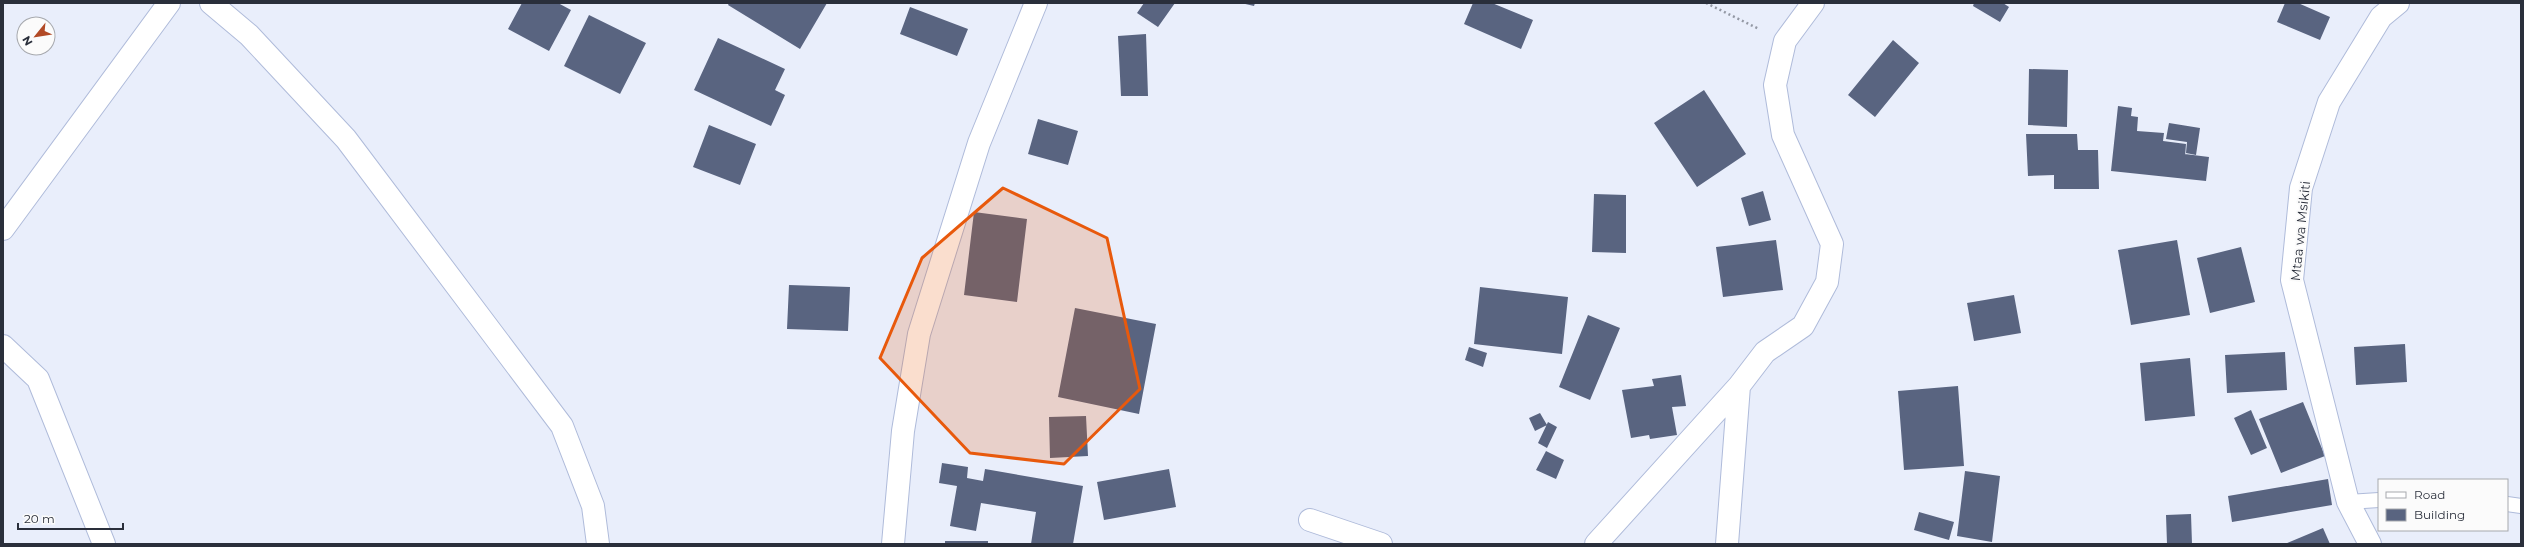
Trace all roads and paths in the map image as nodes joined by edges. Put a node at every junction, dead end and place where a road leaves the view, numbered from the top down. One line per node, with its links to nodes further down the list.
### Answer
1 (169, 3): 8 (street)
2 (211, 3): 17 (street)
3 (1036, 3): 18 (street)
4 (1706, 3): 7 (path)
5 (1813, 3): 7 (street)
6 (2398, 3): 12 (street, Mtaa wa Msikiti)
7 (1785, 41): 10 (street)
8 (3, 229)
9 (3, 346): 16 (street)
10 (1739, 386): 20 (street); 21 (street)
11 (2378, 500): 12 (lane)
12 (2348, 502): 22 (street, Mtaa wa Msikiti)
13 (2508, 504): 14 (lane)
14 (2521, 506)
15 (1310, 520): 19 (street)
16 (104, 544)
17 (598, 544)
18 (893, 544)
19 (1381, 544)
20 (1596, 544)
21 (1727, 544)
22 (2370, 544)

